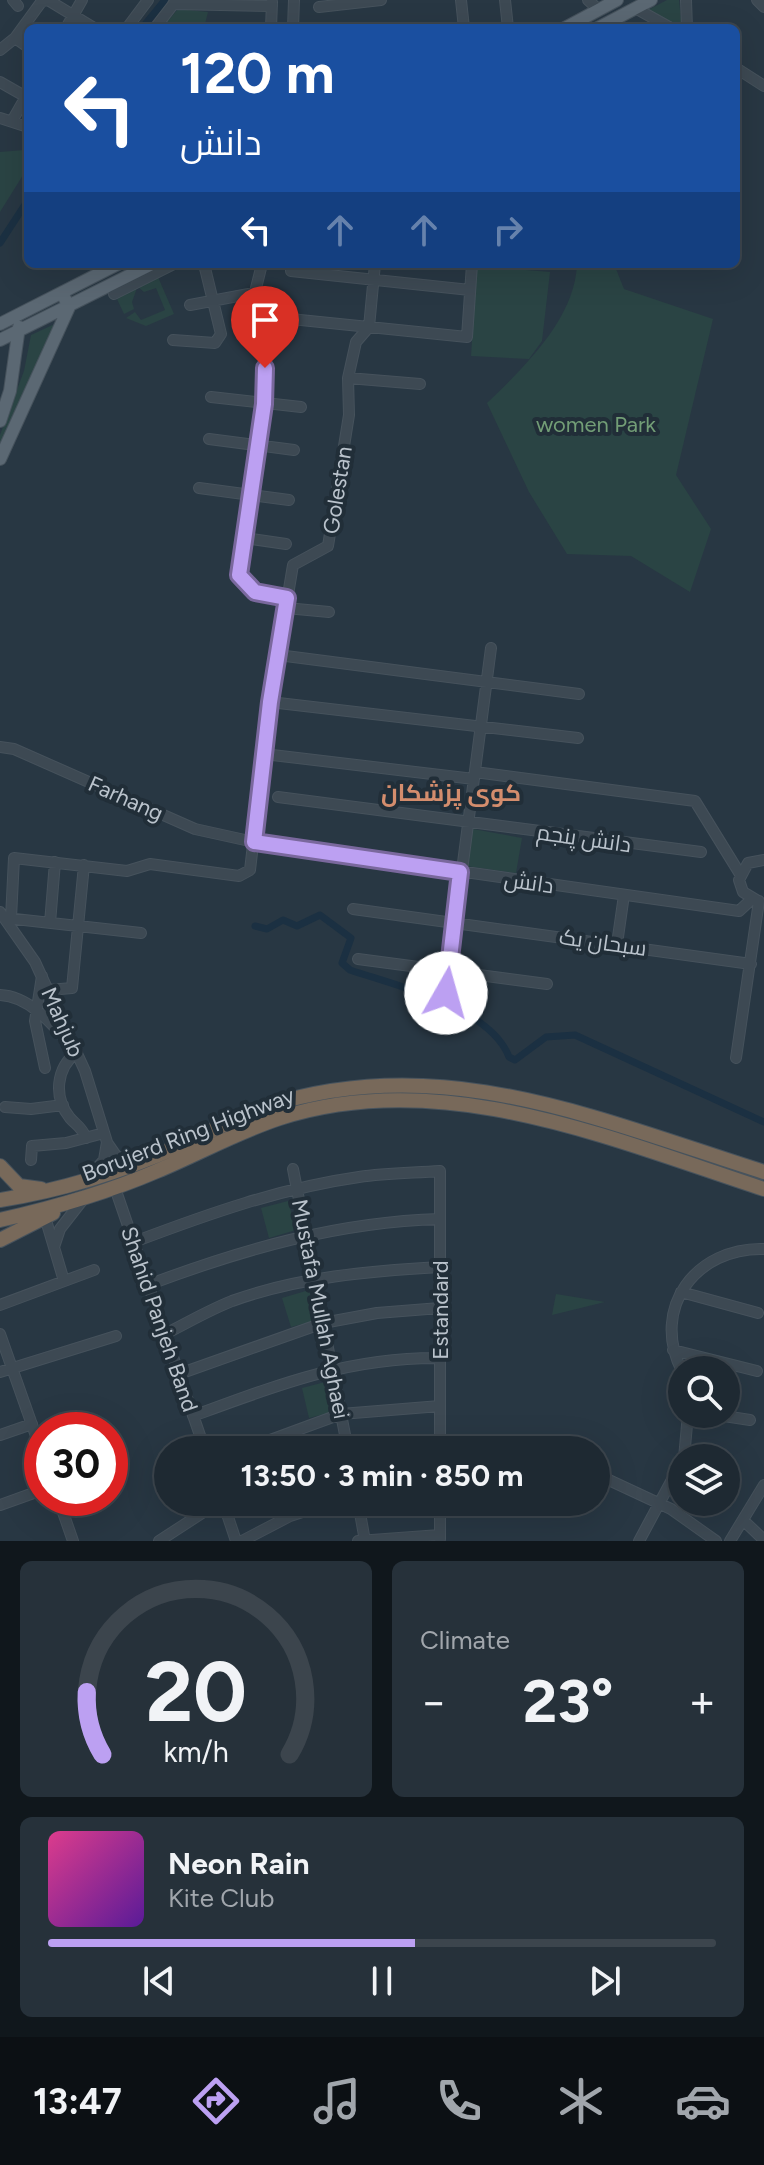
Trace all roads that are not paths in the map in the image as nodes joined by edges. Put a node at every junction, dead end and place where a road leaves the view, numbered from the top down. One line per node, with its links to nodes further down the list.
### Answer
1 (48, 0): 19 (street); 32 (street)
2 (82, 0): 19 (street)
3 (148, 0): 22 (street)
4 (294, 0): 25 (street)
5 (381, 0): 15 (street)
6 (461, 0): 26 (street)
7 (505, 0): 27 (street)
8 (588, 0): 18 (street)
9 (617, 0): 18 (main road)
10 (651, 0): 17 (main road)
11 (686, 0): 31 (street)
12 (757, 0): 16 (street)
13 (174, 2): 14 (street); 23 (street)
14 (272, 3): 24 (street)
15 (319, 7)
16 (764, 7)
17 (635, 8): 29 (main road); 30 (street)
18 (599, 10): 28 (main road)
19 (73, 15): 20 (street); 21 (street)
20 (68, 24)
21 (88, 24)
22 (130, 24)
23 (158, 24)
24 (271, 24)
25 (293, 24)
26 (464, 24)
27 (508, 24)
28 (573, 24)
29 (605, 24)
30 (664, 24)
31 (687, 24)
32 (15, 38): 33 (street); 34 (street)
33 (24, 44)
34 (0, 50)
35 (740, 71): 37 (street)
36 (0, 82): 38 (street)
37 (764, 86)
38 (24, 94)
39 (24, 101): 41 (street)
40 (0, 118): 41 (street)
41 (12, 121): 42 (street)
42 (24, 126)
43 (110, 268): 53 (main road)
44 (144, 268): 58 (main road)
45 (166, 268): 55 (street)
46 (205, 268): 56 (street)
47 (261, 268): 54 (street)
48 (374, 268): 51 (street, Golestan)
49 (472, 268): 52 (street)
50 (291, 271): 51 (street)
51 (373, 279): 52 (street); 62 (street, Golestan)
52 (470, 290): 62 (street)
53 (62, 293): 58 (main road); 60 (main road)
54 (254, 293): 56 (street); 59 (street)
55 (114, 294)
56 (213, 301): 57 (street); 65 (street)
57 (190, 305)
58 (69, 307): 63 (main road); 75 (main road)
59 (251, 315): 62 (street); 69 (street)
60 (14, 317): 61 (main road); 63 (main road)
61 (0, 324)
62 (369, 327): 66 (street, Golestan)
63 (21, 330): 64 (main road); 71 (main road)
64 (0, 340)
65 (173, 340)
66 (348, 378): 67 (street); 81 (street, Golestan)
67 (420, 384)
68 (211, 397): 69 (street)
69 (264, 404): 70 (street); 73 (street)
70 (301, 407)
71 (0, 421)
72 (209, 439): 73 (street)
73 (258, 446): 74 (street); 77 (street)
74 (294, 450)
75 (0, 459)
76 (199, 488): 77 (street)
77 (251, 495): 78 (street); 79 (street)
78 (289, 500)
79 (245, 538): 80 (street); 81 (street)
80 (286, 544)
81 (287, 603): 82 (street); 84 (street, Golestan)
82 (329, 612)
83 (491, 648): 85 (street)
84 (278, 655): 85 (street); 87 (street, Golestan)
85 (486, 681): 86 (street); 88 (street)
86 (579, 694)
87 (270, 702): 88 (street); 93 (street, Golestan)
88 (480, 728): 89 (street); 94 (street)
89 (578, 738)
90 (0, 747): 91 (street, Farhang)
91 (14, 749): 92 (street); 97 (street, Farhang)
92 (0, 754)
93 (264, 754): 94 (street); 97 (street, Golestan)
94 (474, 776): 96 (street); 103 (street)
95 (278, 797): 96 (street, دانش پنجم)
96 (468, 821): 98 (street, دانش پنجم); 102 (street)
97 (254, 842): 101 (street, Golestan); 102 (street, دانش)
98 (701, 852)
99 (764, 860): 103 (street)
100 (55, 862): 101 (street); 107 (street); 109 (street)
101 (84, 865): 110 (street)
102 (460, 872): 104 (street, دانش); 108 (street)
103 (740, 874): 105 (street)
104 (624, 895): 105 (street, دانش); 112 (street)
105 (758, 900): 114 (street)
106 (353, 909): 108 (street, سبحان یک)
107 (5, 916): 109 (street); 116 (street, Mahjub)
108 (455, 921): 112 (street, سبحان یک); 115 (street)
109 (50, 923): 110 (street)
110 (78, 926): 111 (street); 118 (street)
111 (141, 933)
112 (617, 944): 114 (street, سبحان یک)
113 (358, 959): 115 (street)
114 (751, 964): 123 (street)
115 (449, 971): 117 (street); 119 (street)
116 (42, 976): 118 (street, Mahjub); 121 (street)
117 (547, 984)
118 (49, 990): 122 (street, Mahjub)
119 (446, 993)
120 (0, 995): 121 (street)
121 (36, 1011): 122 (street); 124 (street)
122 (77, 1052): 125 (street); 127 (street, Mahjub)
123 (736, 1058)
124 (45, 1068)
125 (63, 1105): 126 (street); 128 (street)
126 (5, 1107)
127 (106, 1137): 128 (street); 130 (street); 138 (street)
128 (86, 1138): 129 (street)
129 (31, 1160)
130 (145, 1160): 133 (highway, Borujerd Ring Highway); 138 (highway, Borujerd Ring Highway)
131 (0, 1166): 134 (highway)
132 (293, 1169): 136 (street, Mustafa Mullah Aghaei)
133 (764, 1172)
134 (65, 1188): 138 (highway, Borujerd Ring Highway); 139 (highway, Borujerd Ring Highway)
135 (115, 1188): 137 (highway, Borujerd Ring Highway); 138 (highway, Borujerd Ring Highway); 145 (street, Shahid Panjeh Band)
136 (297, 1188): 141 (street, Estandard); 143 (street, Mustafa Mullah Aghaei); 145 (street)
137 (764, 1189)
138 (84, 1190): 140 (highway); 142 (highway, Borujerd Ring Highway); 146 (street)
139 (0, 1200)
140 (45, 1217): 144 (highway); 146 (street)
141 (440, 1219): 143 (street); 148 (street, Estandard)
142 (0, 1220)
143 (306, 1234): 150 (street, Mustafa Mullah Aghaei); 152 (street)
144 (0, 1240)
145 (134, 1242): 152 (street, Shahid Panjeh Band)
146 (54, 1249): 151 (street)
147 (764, 1249): 153 (street)
148 (440, 1267): 150 (street); 155 (street, Estandard)
149 (94, 1270): 151 (street)
150 (315, 1280): 157 (street, Mustafa Mullah Aghaei); 159 (street)
151 (64, 1281): 154 (street)
152 (148, 1285): 159 (street, Shahid Panjeh Band)
153 (681, 1292): 156 (street); 161 (street)
154 (0, 1305)
155 (440, 1308): 157 (street); 163 (street, Estandard)
156 (758, 1313)
157 (323, 1323): 165 (street, Mustafa Mullah Aghaei); 168 (street)
158 (0, 1334): 164 (street)
159 (165, 1334): 168 (street, Shahid Panjeh Band)
160 (116, 1336): 164 (street)
161 (673, 1350): 162 (street); 166 (street)
162 (676, 1356)
163 (440, 1358): 165 (street); 169 (street, Estandard)
164 (12, 1368): 167 (street); 170 (street)
165 (332, 1368): 171 (street, Mustafa Mullah Aghaei); 172 (street)
166 (757, 1371)
167 (0, 1372)
168 (179, 1374): 172 (street, Shahid Panjeh Band)
169 (440, 1406): 171 (street); 180 (street, Estandard)
170 (28, 1412)
171 (341, 1414): 178 (street); 179 (street, Mustafa Mullah Aghaei)
172 (193, 1416): 177 (street, Shahid Panjeh Band)
173 (740, 1418): 174 (street)
174 (750, 1420)
175 (24, 1427): 176 (street)
176 (0, 1435)
177 (200, 1436)
178 (281, 1436)
179 (345, 1436)
180 (440, 1436)
181 (610, 1480): 185 (street)
182 (764, 1485): 193 (street)
183 (668, 1490): 185 (street)
184 (24, 1496): 186 (street)
185 (661, 1504): 201 (street); 202 (street)
186 (0, 1505)
187 (64, 1516): 196 (street)
188 (199, 1516): 197 (street)
189 (226, 1516): 198 (street)
190 (290, 1516): 199 (street)
191 (360, 1516): 200 (street)
192 (440, 1516): 194 (street)
193 (743, 1520): 195 (street); 203 (street)
194 (440, 1538): 200 (street)
195 (764, 1540)
196 (73, 1541)
197 (159, 1541)
198 (236, 1541)
199 (242, 1541)
200 (363, 1541)
201 (639, 1541)
202 (716, 1541)
203 (730, 1541)

